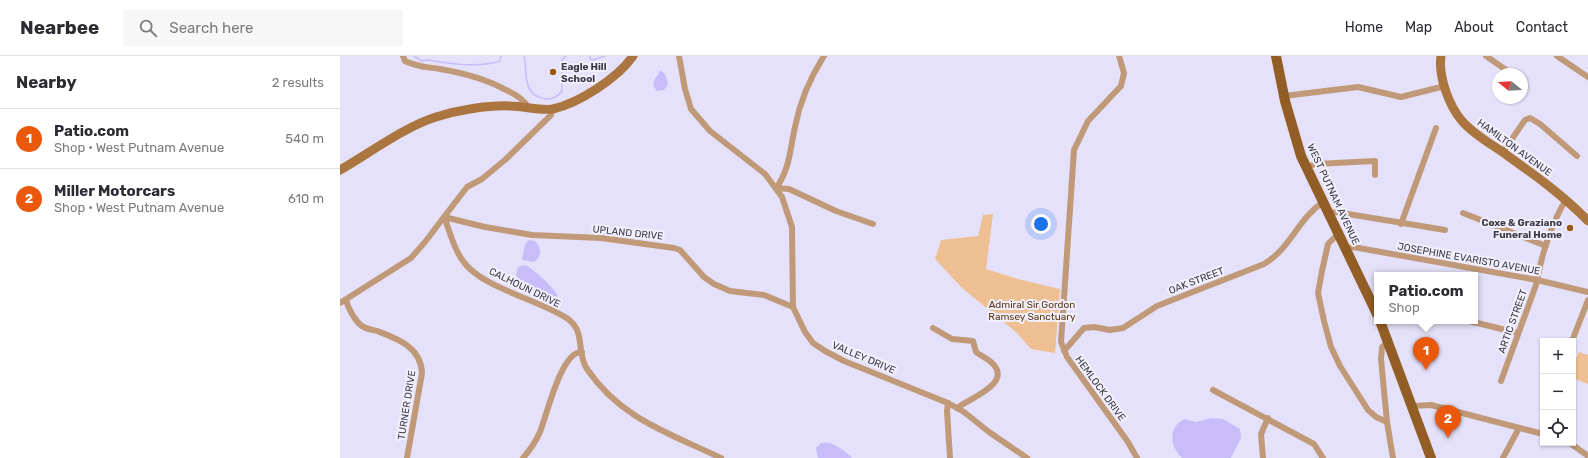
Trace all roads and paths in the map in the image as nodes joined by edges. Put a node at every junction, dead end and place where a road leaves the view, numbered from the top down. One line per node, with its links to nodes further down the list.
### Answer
1 (403, 56): 14 (street)
2 (633, 56): 15 (main road)
3 (679, 56): 22 (street, VALLEY DRIVE)
4 (824, 56): 22 (street)
5 (1119, 56): 47 (street, HEMLOCK DRIVE)
6 (1440, 56): 12 (main road, HAMILTON AVENUE)
7 (1486, 56): 10 (street)
8 (1557, 56): 11 (street)
9 (1278, 57): 13 (main road, WEST PUTNAM AVENUE)
10 (1503, 68)
11 (1588, 77)
12 (1445, 86): 13 (street); 17 (main road, HAMILTON AVENUE)
13 (1284, 96): 19 (main road, WEST PUTNAM AVENUE)
14 (528, 107): 15 (main road); 20 (main road)
15 (552, 109): 27 (street)
16 (1436, 128): 30 (street)
17 (1503, 152): 18 (street); 23 (main road, HAMILTON AVENUE)
18 (1577, 156)
19 (1306, 167): 21 (street); 24 (main road, WEST PUTNAM AVENUE)
20 (340, 170)
21 (1375, 175)
22 (776, 188): 29 (street); 40 (street, VALLEY DRIVE)
23 (1566, 199): 28 (main road, HAMILTON AVENUE); 33 (street, ARTIC STREET)
24 (1323, 202): 26 (main road, WEST PUTNAM AVENUE); 47 (street, OAK STREET)
25 (1463, 213): 33 (street)
26 (1328, 214): 30 (street); 32 (main road, WEST PUTNAM AVENUE)
27 (444, 217): 38 (street); 40 (street, UPLAND DRIVE); 48 (street, CALHOUN DRIVE)
28 (1588, 221)
29 (873, 224)
30 (1401, 224): 31 (street)
31 (1445, 230)
32 (1338, 234): 34 (main road, WEST PUTNAM AVENUE); 55 (street)
33 (1546, 246): 35 (street, ARTIC STREET)
34 (1346, 250): 35 (street, JOSEPHINE EVARISTO AVENUE); 39 (main road, WEST PUTNAM AVENUE)
35 (1537, 280): 36 (street, JOSEPHINE EVARISTO AVENUE); 44 (street, ARTIC STREET)
36 (1588, 292)
37 (1588, 300): 45 (street)
38 (343, 302): 60 (street, TURNER DRIVE)
39 (1374, 302)
40 (793, 307): 51 (street, VALLEY DRIVE)
41 (1478, 323): 44 (street)
42 (1381, 324): 46 (main road)
43 (933, 328): 53 (street)
44 (1518, 333): 49 (street, ARTIC STREET)
45 (1573, 338)
46 (1389, 342): 52 (main road); 55 (street)
47 (1064, 351): 65 (street, HEMLOCK DRIVE)
48 (582, 352): 61 (street); 62 (street, CALHOUN DRIVE)
49 (1501, 381)
50 (1213, 390): 54 (street)
51 (948, 403): 53 (street, VALLEY DRIVE); 63 (street)
52 (1413, 406): 56 (street); 69 (main road)
53 (957, 408): 64 (street, VALLEY DRIVE)
54 (1268, 418): 66 (street); 67 (street)
55 (1386, 422): 68 (street)
56 (1519, 428): 57 (street); 70 (street)
57 (1540, 433)
58 (1574, 446): 59 (street)
59 (1588, 456)
60 (407, 458)
61 (523, 458)
62 (721, 458)
63 (950, 458)
64 (1027, 458)
65 (1138, 458)
66 (1263, 458)
67 (1323, 458)
68 (1393, 458)
69 (1431, 458)
70 (1503, 458)

